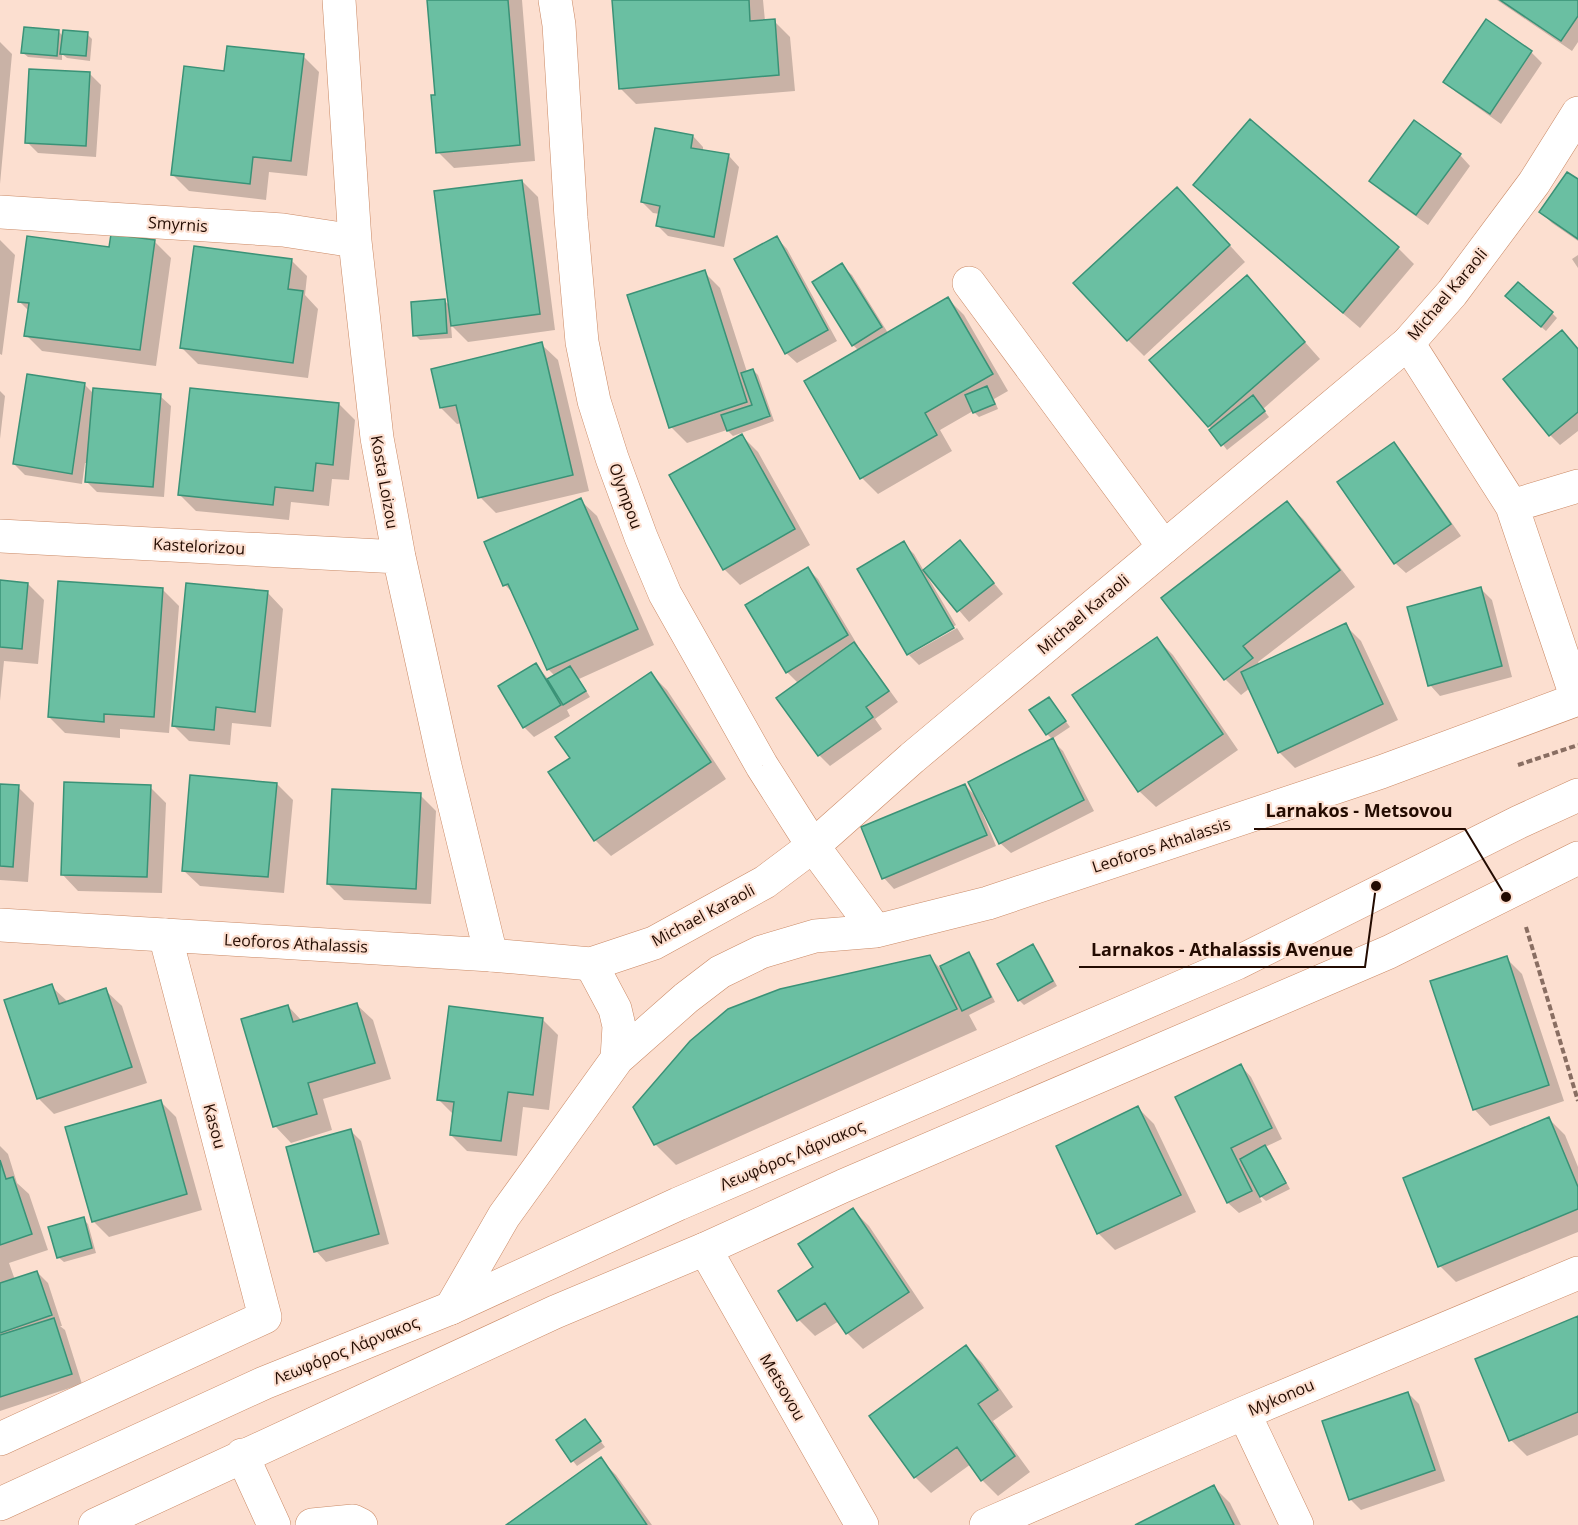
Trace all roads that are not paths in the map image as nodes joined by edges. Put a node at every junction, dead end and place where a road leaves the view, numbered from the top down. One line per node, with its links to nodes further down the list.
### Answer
1 (339, 0): 5 (street, Kosta Loizou)
2 (555, 0): 15 (street, Olympou)
3 (1578, 113): 7 (street, Michael Karaoli)
4 (0, 212): 5 (street, Smyrnis)
5 (355, 241): 12 (street, Kosta Loizou)
6 (969, 283): 11 (street)
7 (1408, 342): 9 (street); 11 (street, Michael Karaoli)
8 (1578, 486): 9 (street)
9 (1512, 506): 13 (street)
10 (0, 536): 12 (street, Kastelorizou)
11 (1164, 547): 15 (street, Michael Karaoli)
12 (399, 557): 20 (street, Kosta Loizou)
13 (1577, 699): 18 (street, Leoforos Athalassis)
14 (1578, 795): 25 (street, Λεωφόρος Λάρνακος)
15 (813, 846): 18 (street, Olympou); 21 (street, Michael Karaoli)
16 (1578, 858): 23 (street)
17 (0, 925): 19 (street, Leoforos Athalassis)
18 (876, 931): 22 (street)
19 (165, 935): 20 (street, Leoforos Athalassis); 27 (street, Kasou)
20 (491, 955): 21 (street, Leoforos Athalassis)
21 (591, 964): 22 (street)
22 (617, 1059): 25 (street)
23 (705, 1249): 28 (street); 34 (street, Metsovou)
24 (1578, 1273): 26 (street, Mykonou)
25 (451, 1308): 29 (street, Λεωφόρος Λάρνακος)
26 (1244, 1413): 35 (street, Mykonou); 36 (street)
27 (0, 1439)
28 (242, 1455): 30 (street); 31 (street)
29 (0, 1504)
30 (95, 1525)
31 (274, 1525)
32 (312, 1525): 33 (street)
33 (361, 1525)
34 (862, 1525)
35 (986, 1525)
36 (1297, 1525)

